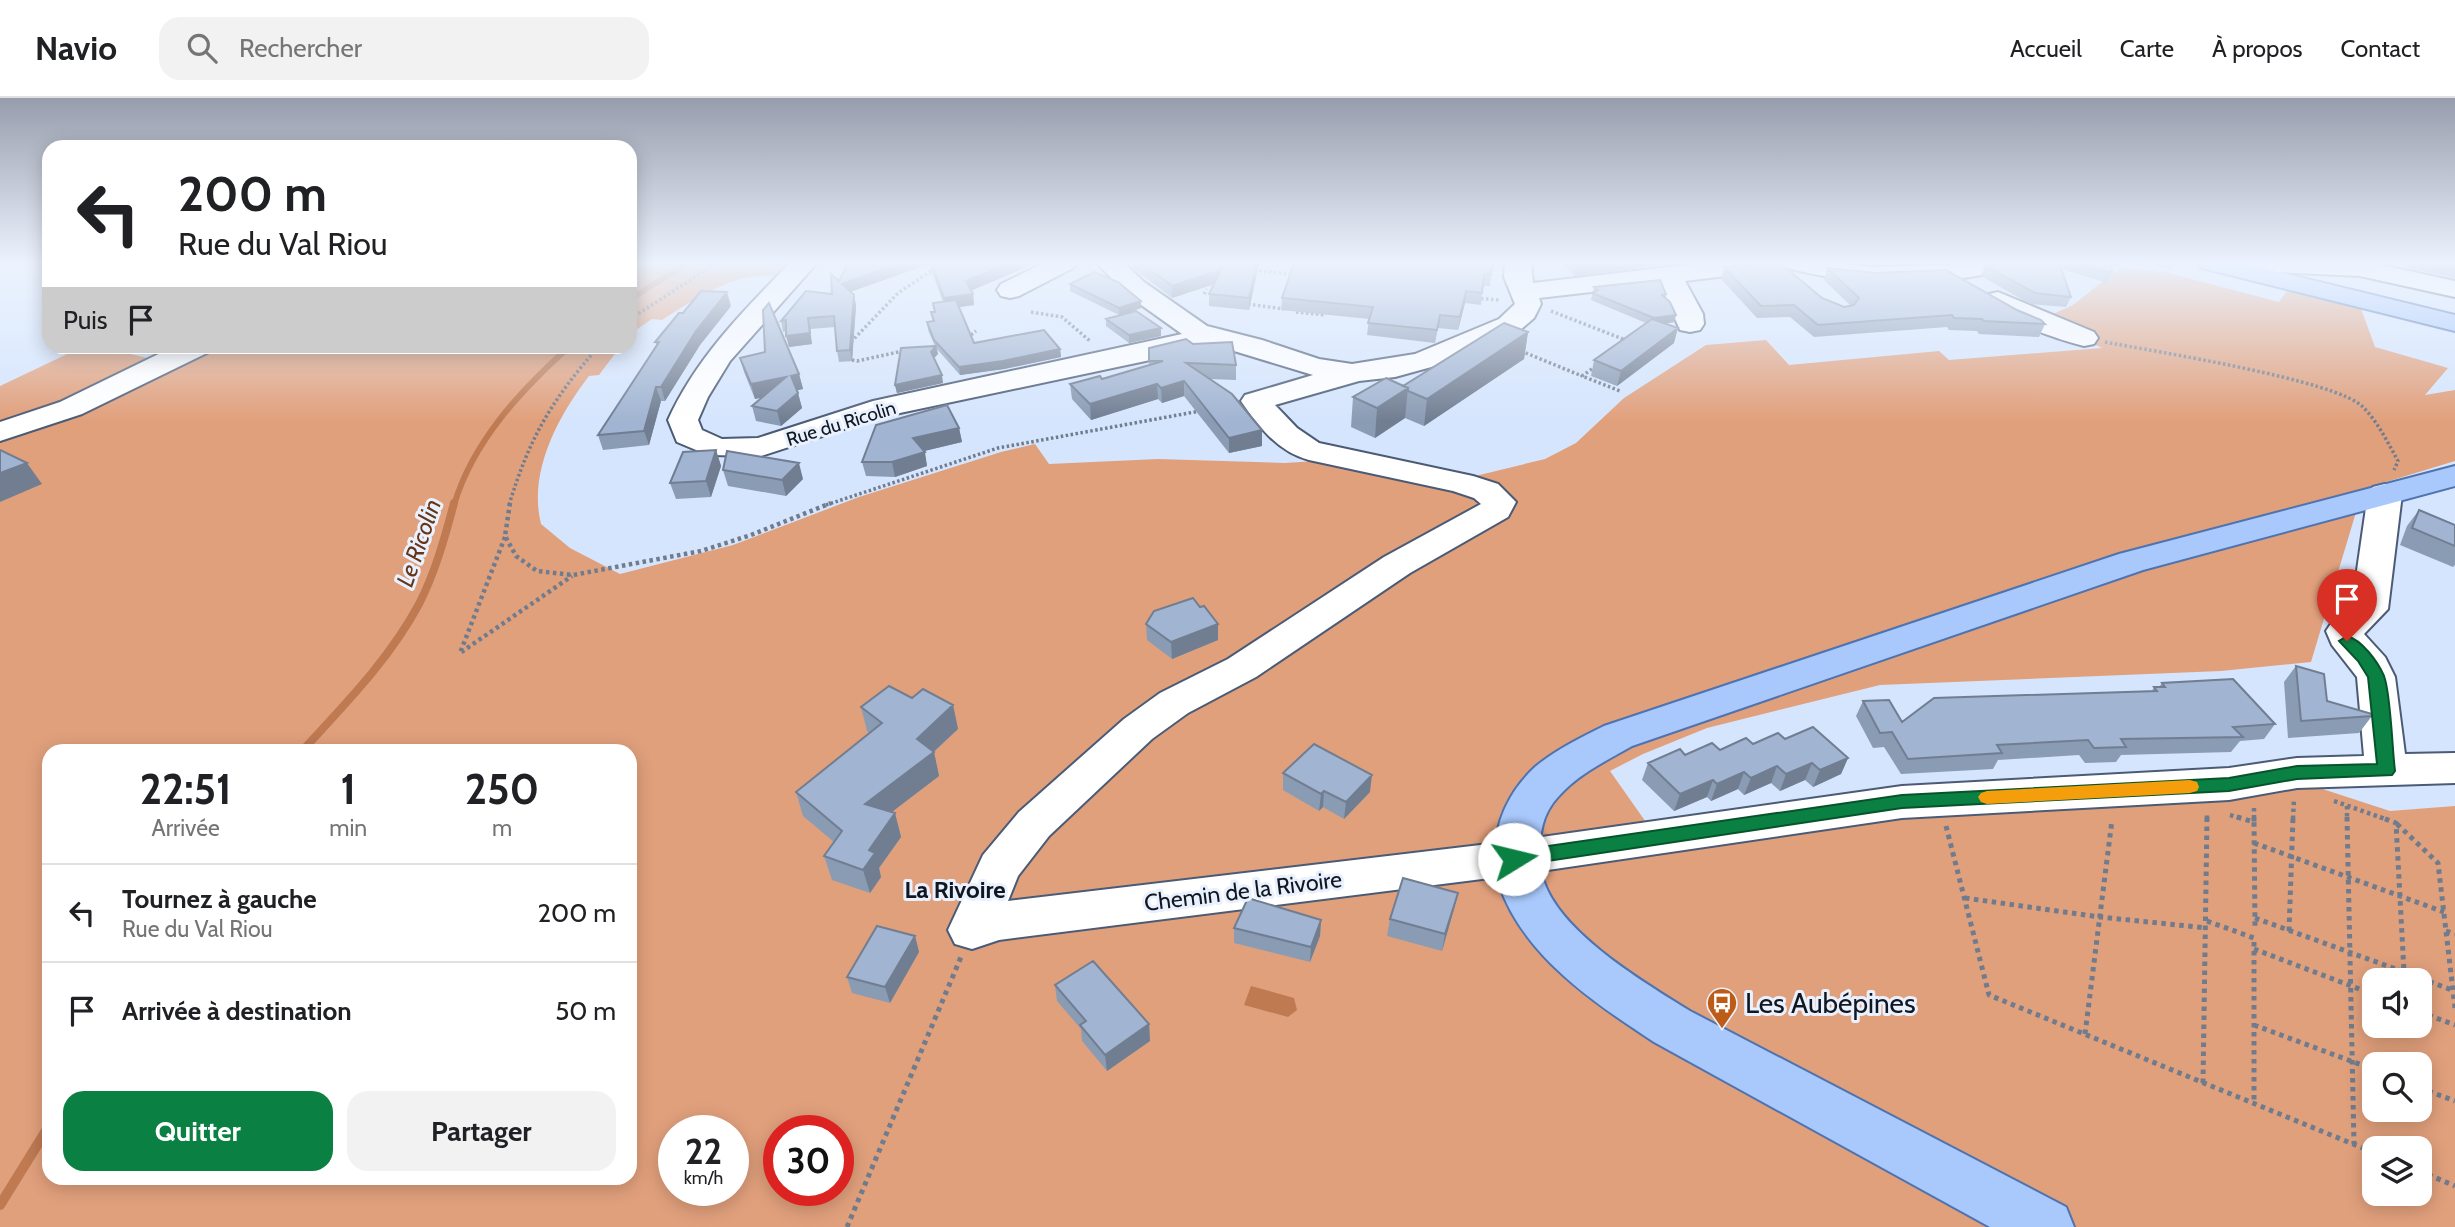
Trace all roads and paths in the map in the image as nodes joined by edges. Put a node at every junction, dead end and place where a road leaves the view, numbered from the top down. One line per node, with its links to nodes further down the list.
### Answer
1 (755, 316): 24 (street, Rue du Ricolin)
2 (874, 316): 19 (path)
3 (1054, 316): 24 (path)
4 (1173, 316): 13 (street)
5 (1519, 316): 14 (street)
6 (1568, 316): 17 (path)
7 (1689, 316): 11 (street)
8 (2027, 316): 15 (street)
9 (2426, 316): 10 (main road)
10 (2455, 323)
11 (1690, 324)
12 (976, 331): 16 (path)
13 (1208, 336): 24 (street, Rue du Ricolin); 27 (street)
14 (1484, 336): 20 (street); 28 (path)
15 (2084, 338): 36 (path)
16 (960, 340)
17 (1624, 347)
18 (909, 350): 23 (path)
19 (843, 351)
20 (1443, 353): 25 (street); 27 (street)
21 (183, 354): 32 (street)
22 (592, 354): 37 (path)
23 (842, 356)
24 (1111, 359)
25 (1471, 364)
26 (1599, 364): 28 (path)
27 (1357, 372): 30 (street); 60 (street)
28 (1582, 376): 29 (path)
29 (1619, 391)
30 (1372, 399)
31 (1203, 411): 38 (path)
32 (40, 420): 33 (street); 34 (street)
33 (0, 432)
34 (0, 437)
35 (2455, 476): 36 (main road)
36 (2385, 494): 40 (street); 51 (main road)
37 (505, 536): 38 (path); 38 (path)
38 (573, 575)
39 (2455, 768): 40 (street, Chemin de la Rivoire)
40 (2360, 783): 48 (path); 51 (street, Chemin de la Rivoire); 52 (path)
41 (2294, 799): 50 (path)
42 (2195, 814): 43 (path)
43 (2208, 814): 49 (path); 58 (path)
44 (2126, 817): 46 (path)
45 (2098, 818): 46 (path)
46 (2112, 818): 56 (path)
47 (1960, 823): 54 (path)
48 (2396, 823): 53 (path); 55 (path)
49 (2254, 843): 50 (path); 57 (path)
50 (2291, 856): 52 (path); 62 (path)
51 (1514, 859): 60 (street, Chemin de la Rivoire); 88 (main road)
52 (2348, 877): 53 (path); 65 (path)
53 (2400, 896): 55 (path); 67 (path)
54 (1965, 898): 56 (path); 76 (path)
55 (2444, 912): 61 (path)
56 (2100, 917): 58 (path); 76 (path)
57 (2255, 918): 59 (path); 62 (path)
58 (2207, 924): 64 (path); 79 (path)
59 (2255, 927)
60 (972, 930): 87 (path)
61 (2446, 930): 63 (path); 71 (path)
62 (2289, 931): 65 (path)
63 (2455, 934)
64 (2254, 949): 69 (path); 74 (path)
65 (2350, 953): 66 (path); 69 (path)
66 (2393, 968)
67 (2404, 968)
68 (2432, 982): 71 (path)
69 (2350, 985): 70 (path); 77 (path)
70 (2362, 990)
71 (2453, 990): 72 (path)
72 (2455, 1008)
73 (2432, 1017): 75 (path)
74 (2253, 1025): 77 (path); 82 (path)
75 (2455, 1026)
76 (2085, 1034): 79 (path)
77 (2352, 1062): 78 (path); 83 (path)
78 (2362, 1065)
79 (2203, 1083): 82 (path)
80 (2432, 1092): 81 (path)
81 (2455, 1101)
82 (2254, 1104): 83 (path)
83 (2354, 1144): 84 (path)
84 (2362, 1147)
85 (2432, 1176): 86 (path)
86 (2455, 1185)
87 (847, 1227)
88 (2046, 1227)

